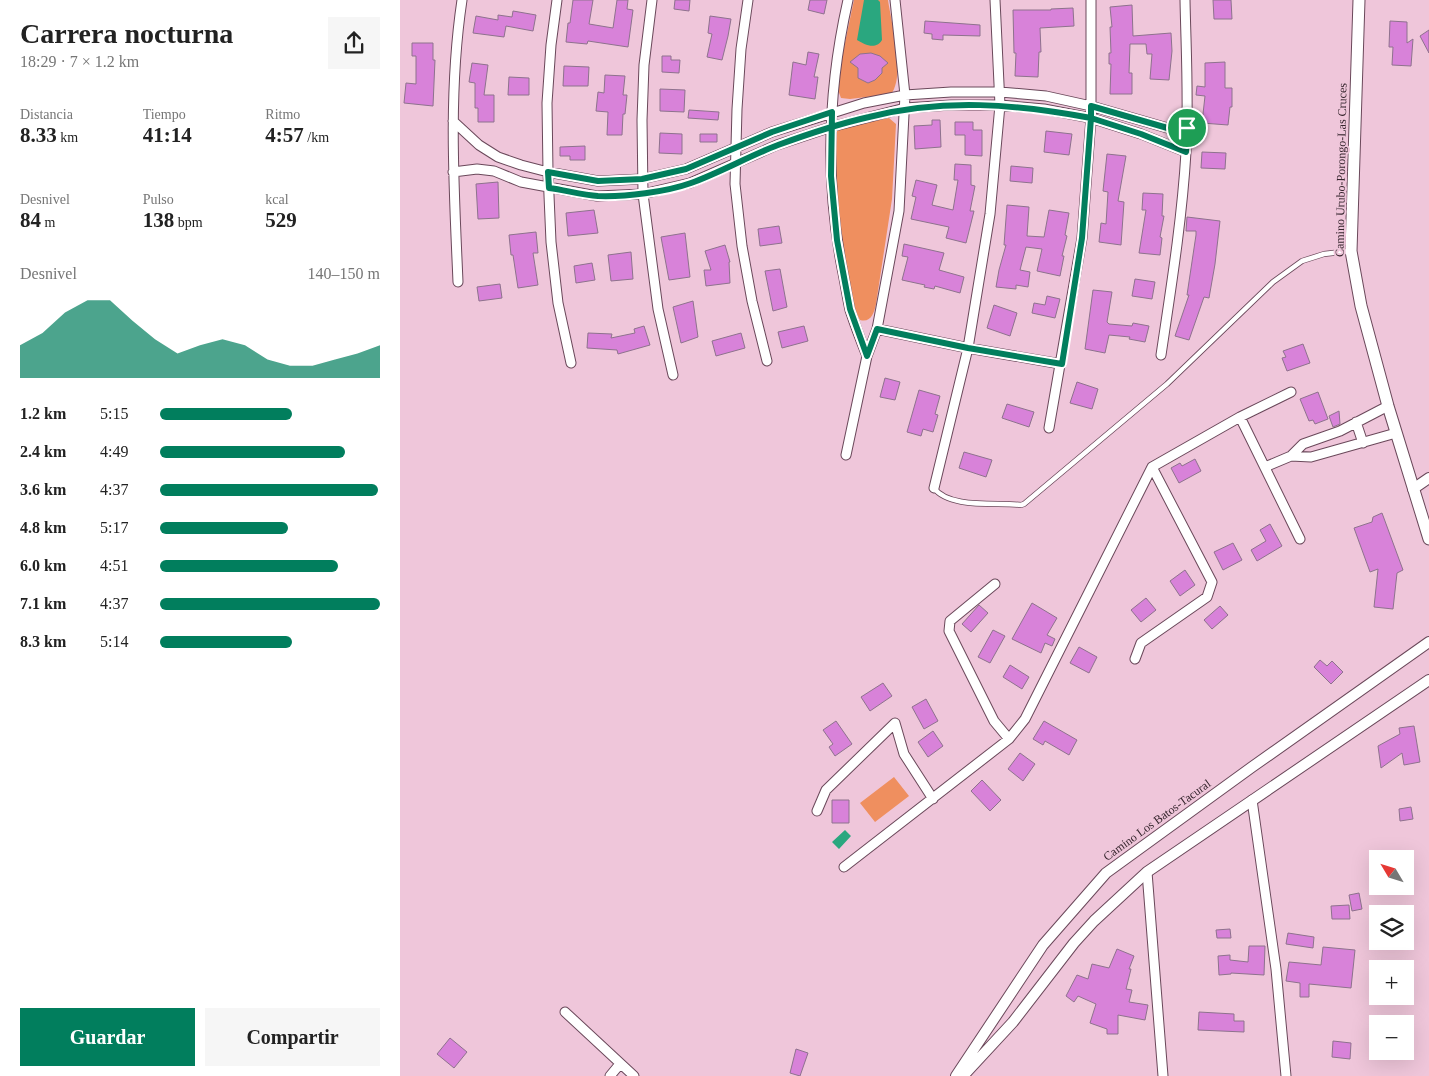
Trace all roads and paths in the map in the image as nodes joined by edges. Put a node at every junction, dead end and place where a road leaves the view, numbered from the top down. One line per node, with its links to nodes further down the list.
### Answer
1 (462, 0): 18 (street)
2 (557, 0): 25 (street)
3 (652, 0): 26 (street)
4 (748, 0): 21 (street)
5 (848, 0): 16 (street)
6 (894, 0): 12 (street)
7 (994, 0): 11 (street)
8 (1091, 0): 14 (street)
9 (1185, 0): 20 (street)
10 (1358, 0): 29 (main road, Camino Urubo-Porongo-Las Cruces)
11 (1000, 92): 12 (street); 13 (street); 14 (street)
12 (905, 96): 15 (street); 16 (street)
13 (1000, 105): 15 (street); 17 (street); 32 (street)
14 (1091, 106): 17 (street); 20 (street)
15 (905, 108): 19 (street); 31 (street)
16 (832, 112): 19 (street); 21 (street)
17 (1091, 118): 22 (street); 37 (street)
18 (453, 121): 24 (street); 25 (street)
19 (830, 128): 23 (street); 34 (street)
20 (1187, 128): 22 (street)
21 (737, 147): 23 (street); 26 (street)
22 (1186, 152): 33 (street)
23 (736, 164): 28 (street); 35 (street)
24 (453, 172): 27 (street); 30 (street)
25 (548, 172): 26 (street); 27 (street)
26 (642, 179): 28 (street)
27 (549, 188): 28 (street); 36 (street)
28 (643, 194): 38 (street)
29 (1351, 251): 40 (main road, Camino Urubo-Porongo-Las Cruces); 51 (lane)
30 (458, 282)
31 (877, 329): 32 (street); 34 (street)
32 (968, 348): 37 (street); 51 (street)
33 (1161, 355)
34 (867, 356): 46 (street)
35 (767, 361)
36 (571, 363)
37 (1062, 364): 43 (street)
38 (673, 376)
39 (1291, 392): 41 (street)
40 (1388, 406): 42 (street); 44 (main road, Camino Urubo-Porongo-Las Cruces)
41 (1240, 417): 48 (street); 49 (street)
42 (1356, 422): 45 (street); 47 (street)
43 (1049, 428)
44 (1396, 433): 45 (street); 52 (main road, Camino Urubo-Porongo-Las Cruces)
45 (1363, 443): 47 (street)
46 (846, 455)
47 (1291, 456): 49 (street)
48 (1152, 467): 57 (street); 59 (street)
49 (1265, 467): 53 (street)
50 (1429, 478): 52 (street)
51 (934, 488)
52 (1412, 489): 54 (main road, Camino Urubo-Porongo-Las Cruces)
53 (1300, 538)
54 (1429, 539)
55 (995, 584): 59 (street)
56 (1429, 642): 69 (street, Camino Los Batos-Tacural)
57 (1135, 660)
58 (1429, 680): 61 (street)
59 (1009, 740): 60 (street)
60 (933, 800): 62 (street); 63 (street)
61 (1252, 800): 64 (street); 72 (street)
62 (817, 811)
63 (844, 867)
64 (1147, 872): 70 (street); 71 (street)
65 (565, 1012): 66 (street)
66 (620, 1064): 67 (street); 68 (street)
67 (610, 1076)
68 (634, 1076)
69 (956, 1076)
70 (962, 1076)
71 (1163, 1076)
72 (1286, 1076)

